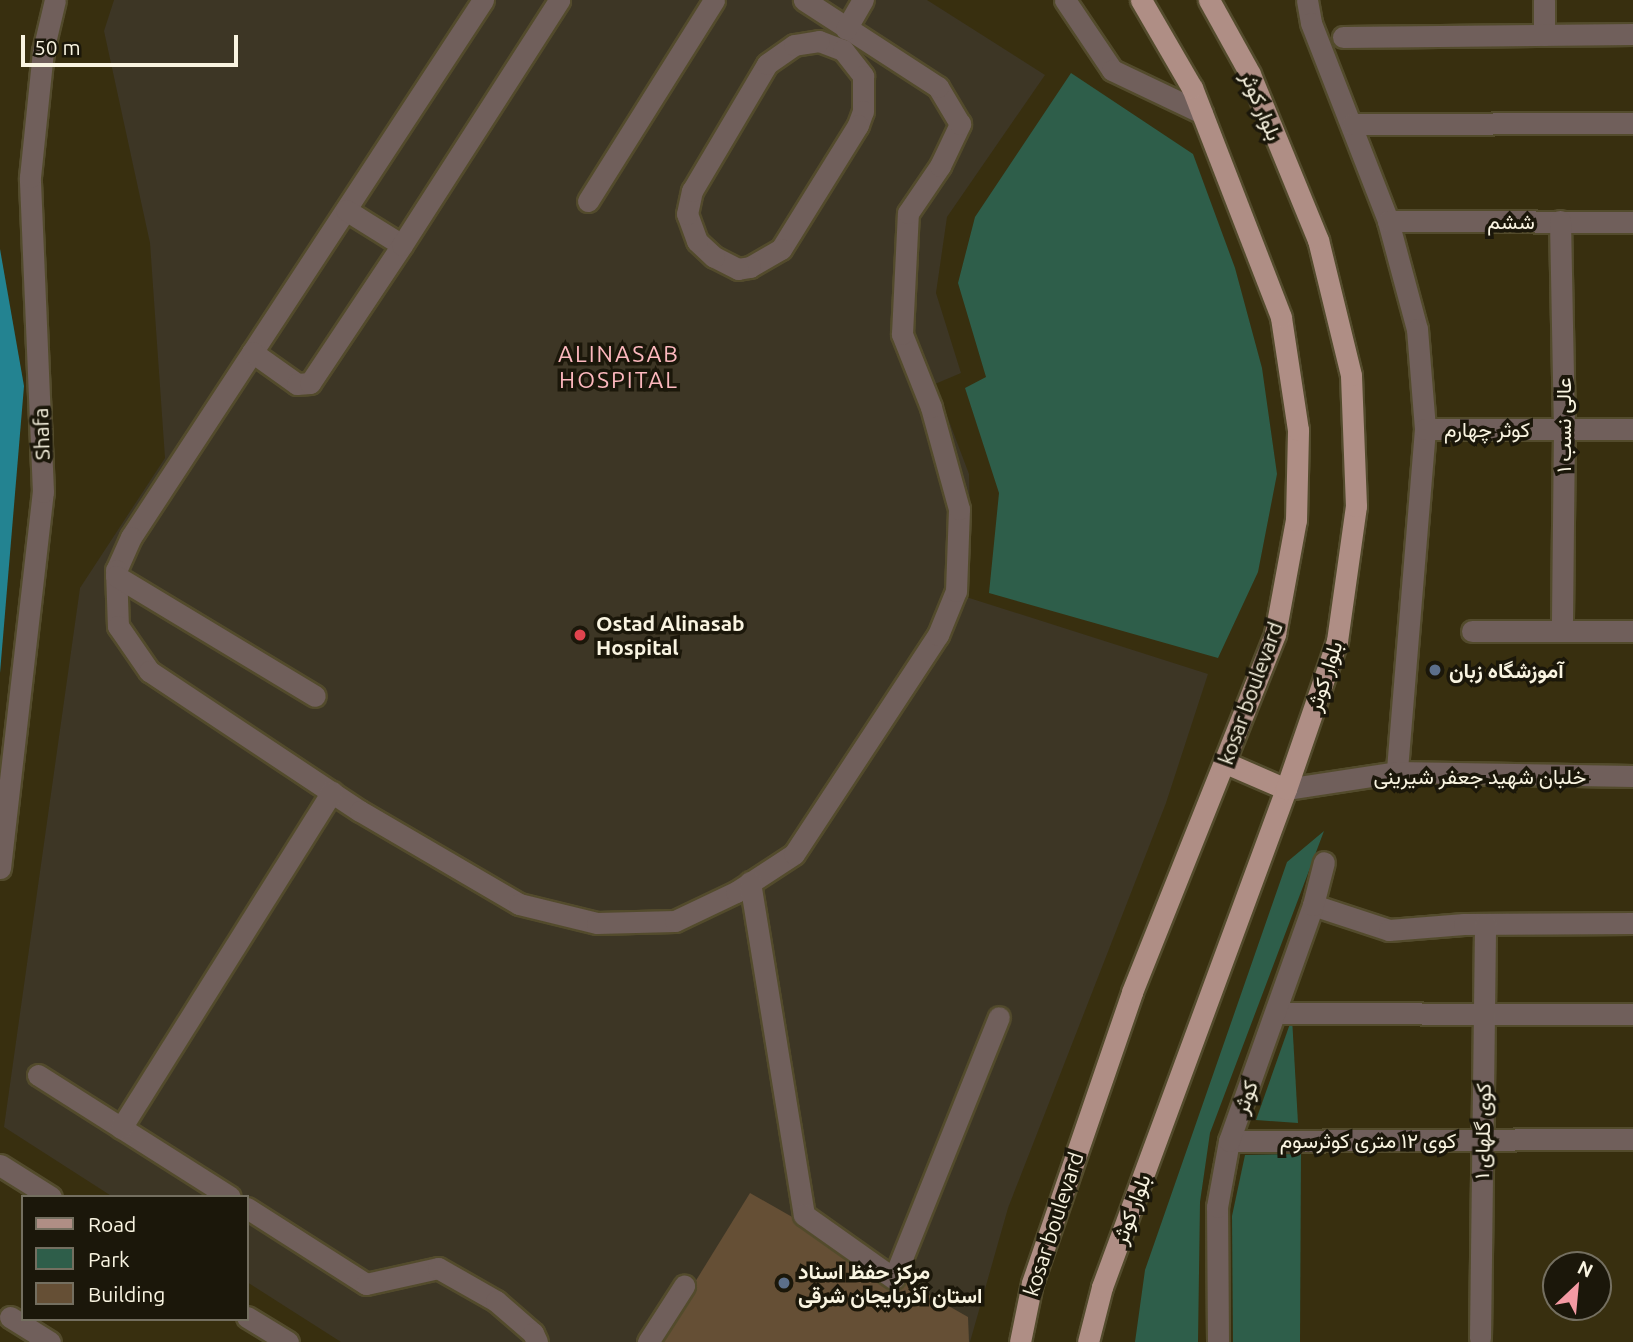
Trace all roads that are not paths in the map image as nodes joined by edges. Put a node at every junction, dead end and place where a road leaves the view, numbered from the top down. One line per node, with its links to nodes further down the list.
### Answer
1 (55, 0): 40 (street, Shafa)
2 (484, 0): 22 (street)
3 (559, 0): 26 (street)
4 (714, 0): 21 (street)
5 (804, 0): 12 (street)
6 (863, 0): 12 (street)
7 (1065, 0): 18 (street)
8 (1141, 0): 18 (main road, kosar boulevard)
9 (1209, 0): 39 (main road, بلوار کوثر)
10 (1307, 0): 20 (street)
11 (1544, 0): 14 (street)
12 (846, 29): 16 (street); 17 (street); 44 (street)
13 (1633, 34): 14 (street)
14 (1544, 35): 15 (street)
15 (1343, 37)
16 (819, 41): 17 (street); 17 (street)
17 (863, 76)
18 (1202, 113): 36 (main road, kosar boulevard)
19 (1633, 123): 20 (street)
20 (1352, 124): 24 (street)
21 (588, 201)
22 (346, 210): 26 (street); 27 (street)
23 (1560, 221): 24 (street, ششم); 25 (street, ششم); 29 (street, عالی نسب ۱)
24 (1388, 222): 28 (street)
25 (1633, 222)
26 (402, 245): 27 (street)
27 (252, 352): 31 (street)
28 (1425, 429): 29 (street, کوثر چهارم); 37 (street)
29 (1564, 429): 30 (street, کوثر چهارم); 32 (street, عالی نسب ۱)
30 (1633, 429)
31 (116, 576): 35 (street); 41 (street)
32 (1563, 630): 33 (street); 34 (street)
33 (1472, 631)
34 (1633, 631)
35 (315, 696)
36 (1226, 763): 39 (main road); 71 (main road, kosar boulevard)
37 (1397, 772): 38 (street, خلبان شهید جعفر شیرینی); 39 (street, خلبان شهید جعفر شیرینی)
38 (1633, 776)
39 (1286, 789): 72 (main road, بلوار کوثر)
40 (5, 791): 43 (street, Shafa)
41 (332, 792): 44 (street); 53 (street)
42 (1324, 862): 45 (street, کوثر)
43 (0, 868)
44 (750, 882): 61 (street)
45 (1313, 905): 47 (street); 49 (street, کوثر)
46 (1633, 923): 47 (street)
47 (1475, 924): 48 (street, کوی گلهای ۱)
48 (1484, 1012): 49 (street); 50 (street); 54 (street, کوی گلهای ۱)
49 (1276, 1013): 56 (street, کوثر)
50 (1633, 1014)
51 (999, 1017): 61 (street)
52 (38, 1075): 53 (street)
53 (121, 1128): 59 (street)
54 (1482, 1139): 55 (street, کوی ۱۲ متری کوثرسوم); 56 (street, کوی ۱۲ متری کوثرسوم); 66 (street, کوی گلهای ۱)
55 (1633, 1139)
56 (1229, 1141): 73 (street, کوثر)
57 (0, 1166): 58 (street)
58 (48, 1195)
59 (227, 1195)
60 (248, 1209): 69 (street)
61 (894, 1278): 63 (street)
62 (684, 1286): 70 (street)
63 (913, 1292)
64 (10, 1317): 67 (street)
65 (248, 1318): 68 (street)
66 (1480, 1338)
67 (50, 1342)
68 (288, 1342)
69 (537, 1342)
70 (648, 1342)
71 (1020, 1342)
72 (1088, 1342)
73 (1218, 1342)

